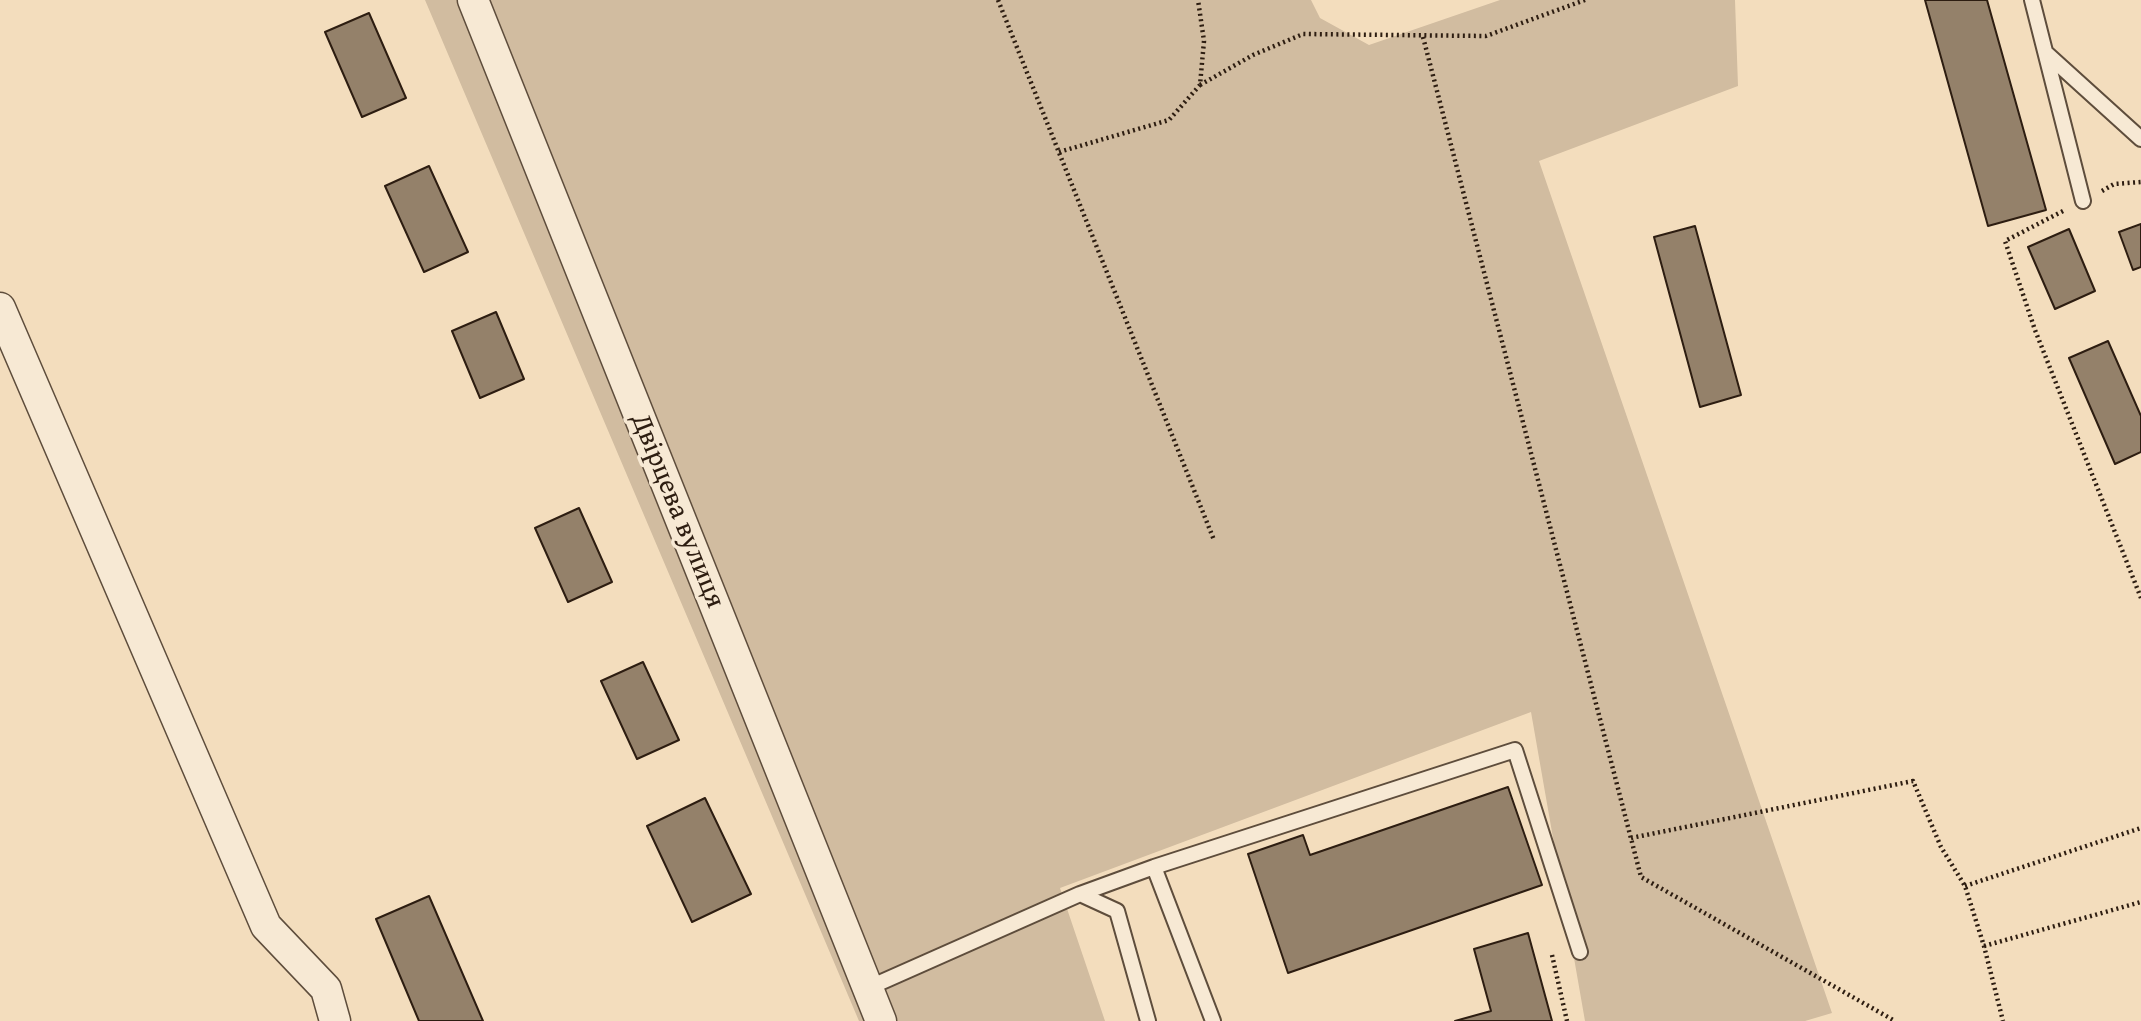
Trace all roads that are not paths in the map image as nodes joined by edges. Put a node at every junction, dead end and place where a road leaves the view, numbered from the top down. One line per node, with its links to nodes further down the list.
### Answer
1 (473, 0): 10 (street, Двірцева вулиця)
2 (2032, 0): 3 (lane)
3 (2045, 52): 4 (lane); 5 (lane)
4 (2141, 139)
5 (2084, 201)
6 (0, 308): 11 (street)
7 (1154, 867): 8 (lane); 9 (lane); 14 (lane)
8 (1080, 894): 10 (lane); 13 (lane)
9 (1580, 952)
10 (868, 988): 12 (street, Двірцева вулиця)
11 (335, 1021)
12 (881, 1021)
13 (1148, 1021)
14 (1213, 1021)

